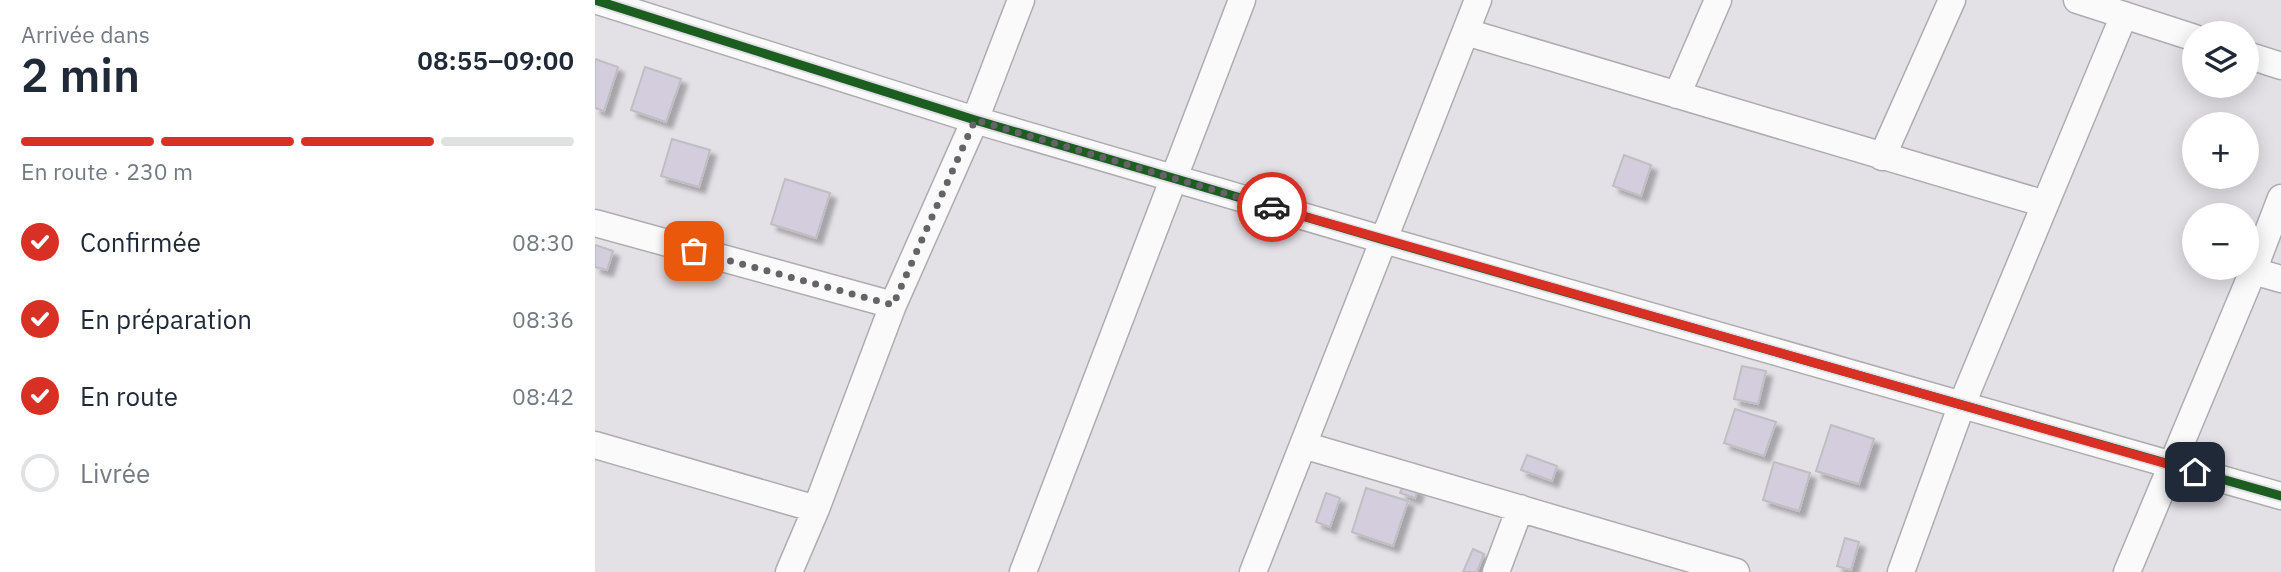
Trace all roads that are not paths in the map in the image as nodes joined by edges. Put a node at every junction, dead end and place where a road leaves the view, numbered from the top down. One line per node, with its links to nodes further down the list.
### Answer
1 (595, 0): 14 (street)
2 (1021, 0): 14 (street)
3 (1242, 0): 16 (street)
4 (1478, 0): 9 (street)
5 (1718, 0): 13 (street)
6 (1952, 0): 15 (street)
7 (2077, 0): 8 (street)
8 (2124, 15): 10 (street); 18 (street)
9 (1466, 32): 13 (street); 20 (street)
10 (2182, 34)
11 (2259, 59): 12 (street)
12 (2281, 66)
13 (1677, 95): 15 (street)
14 (975, 120): 16 (street); 25 (street)
15 (1882, 157): 18 (street)
16 (1173, 177): 20 (street); 34 (street)
17 (2281, 198): 21 (street)
18 (2045, 205): 26 (street)
19 (595, 223): 25 (street)
20 (1384, 240): 26 (street); 28 (street)
21 (2259, 255)
22 (2259, 273): 23 (street)
23 (2281, 279)
24 (2249, 280): 29 (street)
25 (893, 305): 31 (street)
26 (1962, 404): 29 (street); 38 (street)
27 (595, 445): 31 (street)
28 (1303, 445): 32 (street); 35 (street)
29 (2170, 465): 30 (street); 39 (street)
30 (2281, 496)
31 (815, 509): 33 (street)
32 (1520, 509): 36 (street); 37 (street)
33 (789, 572)
34 (1023, 572)
35 (1254, 572)
36 (1496, 572)
37 (1736, 572)
38 (1901, 572)
39 (2127, 572)

